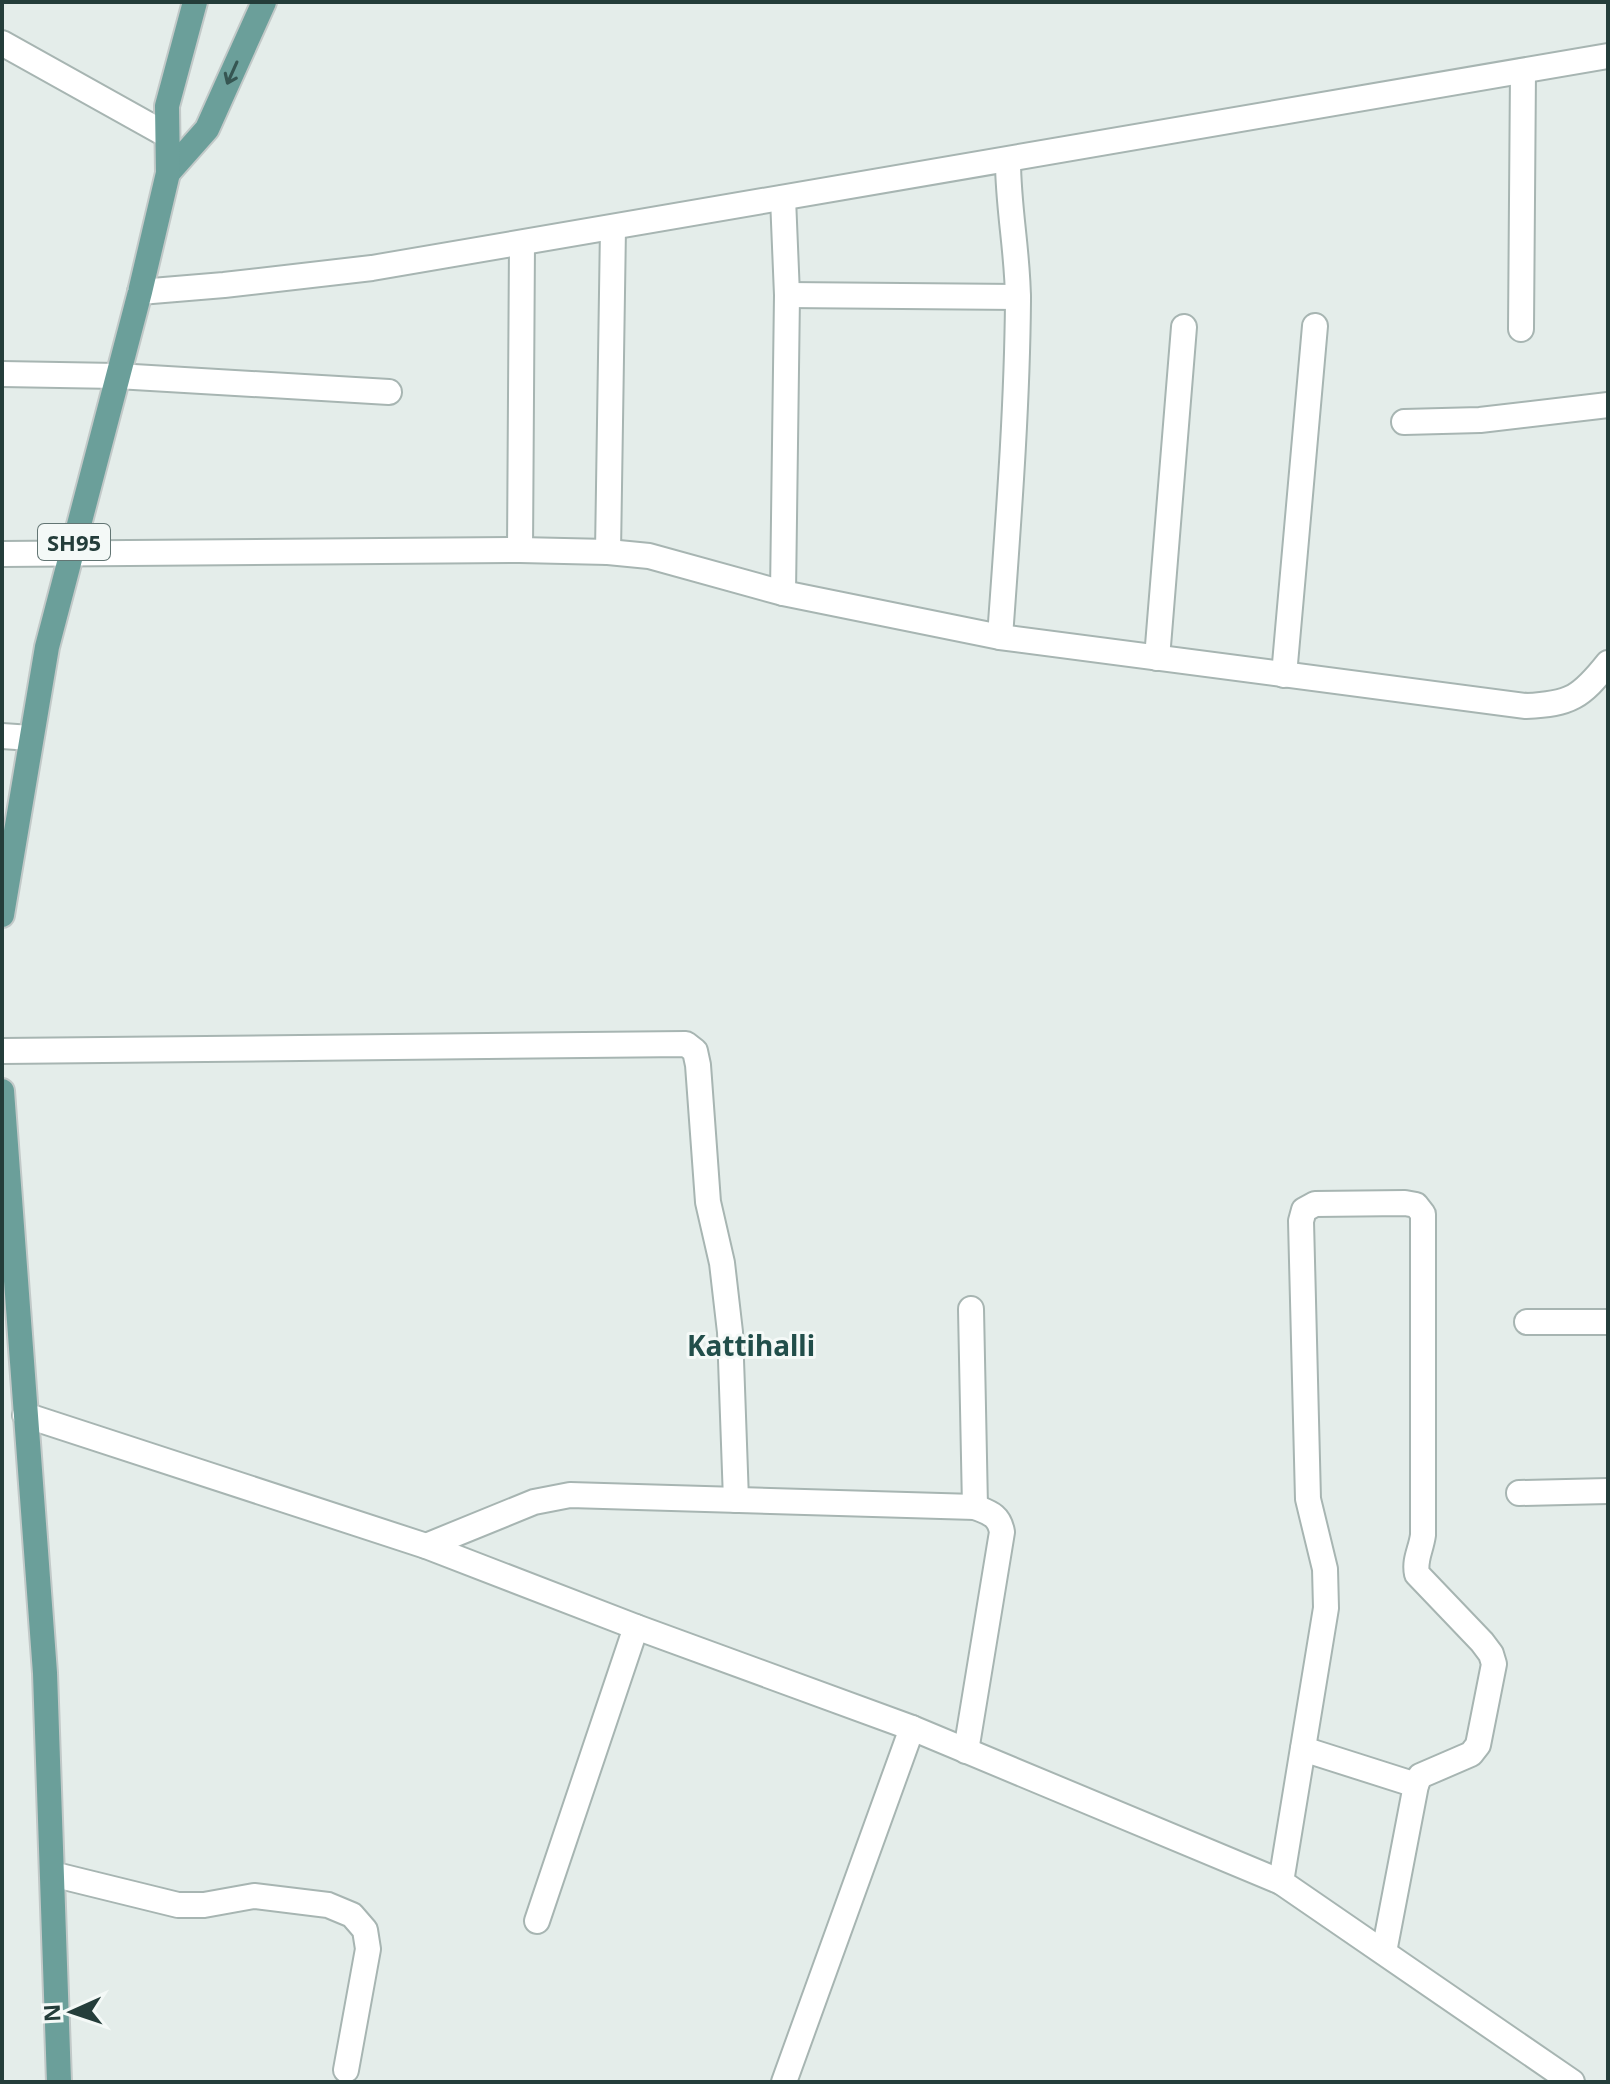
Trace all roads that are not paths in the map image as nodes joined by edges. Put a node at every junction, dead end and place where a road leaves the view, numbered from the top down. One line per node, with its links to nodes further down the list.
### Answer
1 (195, 2): 6 (main road, SH95)
2 (264, 2): 8 (main road, SH95, one-way to 8)
3 (2, 43): 6 (street)
4 (1608, 56): 5 (street)
5 (1523, 71): 7 (street); 17 (street)
6 (165, 134): 8 (main road, SH95)
7 (1008, 161): 9 (street); 14 (street)
8 (168, 173): 12 (main road, SH95)
9 (783, 198): 10 (street); 13 (street)
10 (613, 228): 11 (street); 24 (street)
11 (522, 243): 12 (street); 23 (street)
12 (140, 292): 19 (main road, SH95)
13 (787, 295): 14 (street); 27 (street)
14 (1018, 297): 28 (street)
15 (1315, 326): 31 (street)
16 (1184, 327): 29 (street)
17 (1521, 329)
18 (2, 374): 19 (street)
19 (117, 376): 20 (street); 26 (main road, SH95)
20 (389, 392)
21 (1608, 405): 22 (street)
22 (1404, 422)
23 (520, 550): 24 (street); 26 (street)
24 (608, 552): 27 (street)
25 (2, 554): 26 (street)
26 (71, 554): 33 (main road, SH95)
27 (783, 593): 28 (street)
28 (1000, 637): 29 (street)
29 (1157, 658): 31 (street)
30 (1608, 663): 31 (street)
31 (1284, 675)
32 (2, 736): 33 (street)
33 (31, 738): 34 (main road, SH95)
34 (2, 915)
35 (2, 1051): 43 (street)
36 (2, 1091): 40 (main road)
37 (971, 1309): 44 (street)
38 (1527, 1322): 39 (street)
39 (1608, 1322)
40 (25, 1415): 45 (street); 51 (main road)
41 (1608, 1491): 42 (street)
42 (1519, 1493)
43 (736, 1500): 44 (street); 45 (street)
44 (975, 1507): 49 (street)
45 (426, 1546): 46 (street)
46 (636, 1627): 47 (street); 53 (street)
47 (912, 1728): 49 (street); 57 (street)
48 (1303, 1749): 50 (street); 50 (street); 52 (street)
49 (966, 1751): 52 (street)
50 (1416, 1785): 54 (street)
51 (52, 1874): 55 (street); 56 (main road)
52 (1281, 1882): 54 (street)
53 (537, 1921)
54 (1384, 1952): 58 (street)
55 (346, 2070)
56 (59, 2082)
57 (784, 2082)
58 (1572, 2082)

